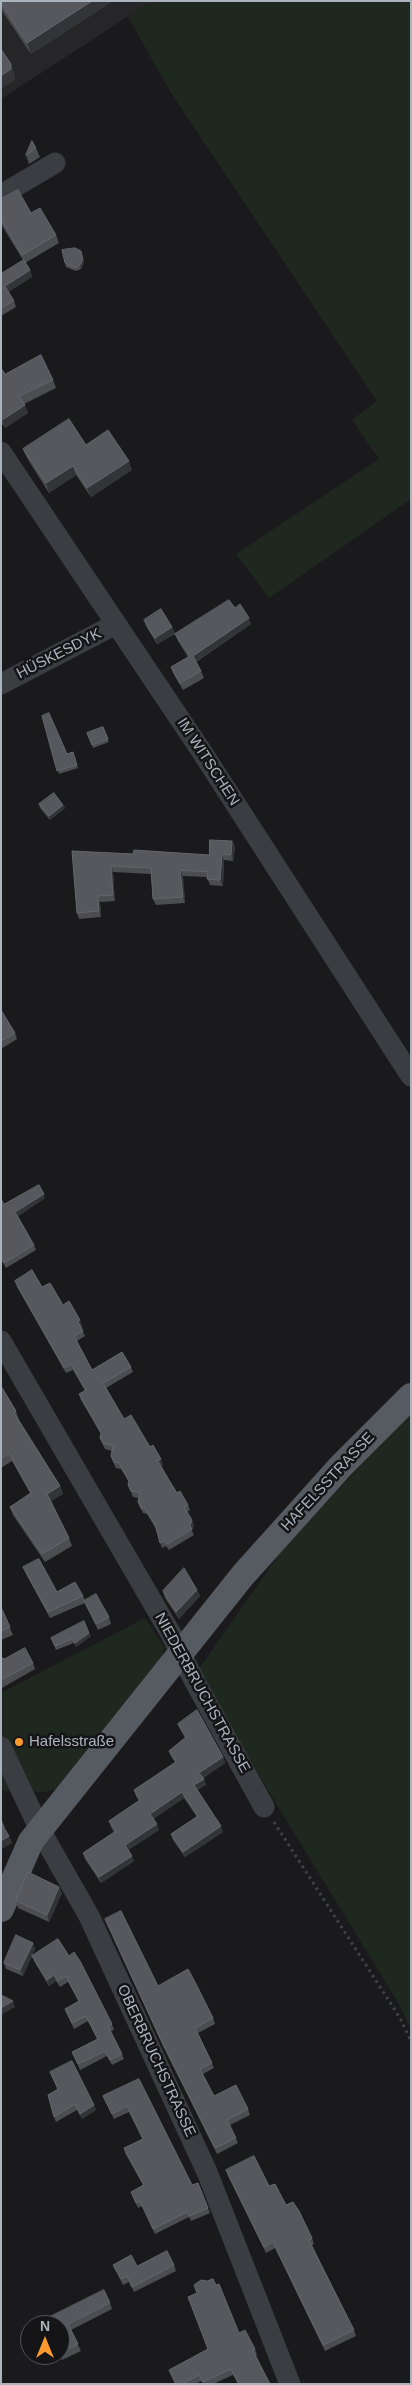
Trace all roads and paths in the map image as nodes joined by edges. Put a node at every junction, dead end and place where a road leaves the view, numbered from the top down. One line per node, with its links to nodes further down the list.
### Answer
1 (55, 163): 2 (street)
2 (1, 196)
3 (1, 452): 4 (street, IM WITSCHEN)
4 (116, 624): 5 (street, HÜSKESDYK); 6 (street, IM WITSCHEN)
5 (1, 684)
6 (411, 1076)
7 (1, 1341): 9 (street, NIEDERBRUCHSTRASSE)
8 (411, 1396): 9 (main road, HAFELSSTRASSE)
9 (181, 1654): 11 (street, NIEDERBRUCHSTRASSE); 12 (main road, HAFELSSTRASSE)
10 (1, 1747): 12 (street, OBERBRUCHSTRASSE)
11 (264, 1807): 14 (path)
12 (40, 1830): 13 (main road, HAFELSSTRASSE); 15 (street, OBERBRUCHSTRASSE)
13 (1, 1909)
14 (411, 2041)
15 (290, 2384)

